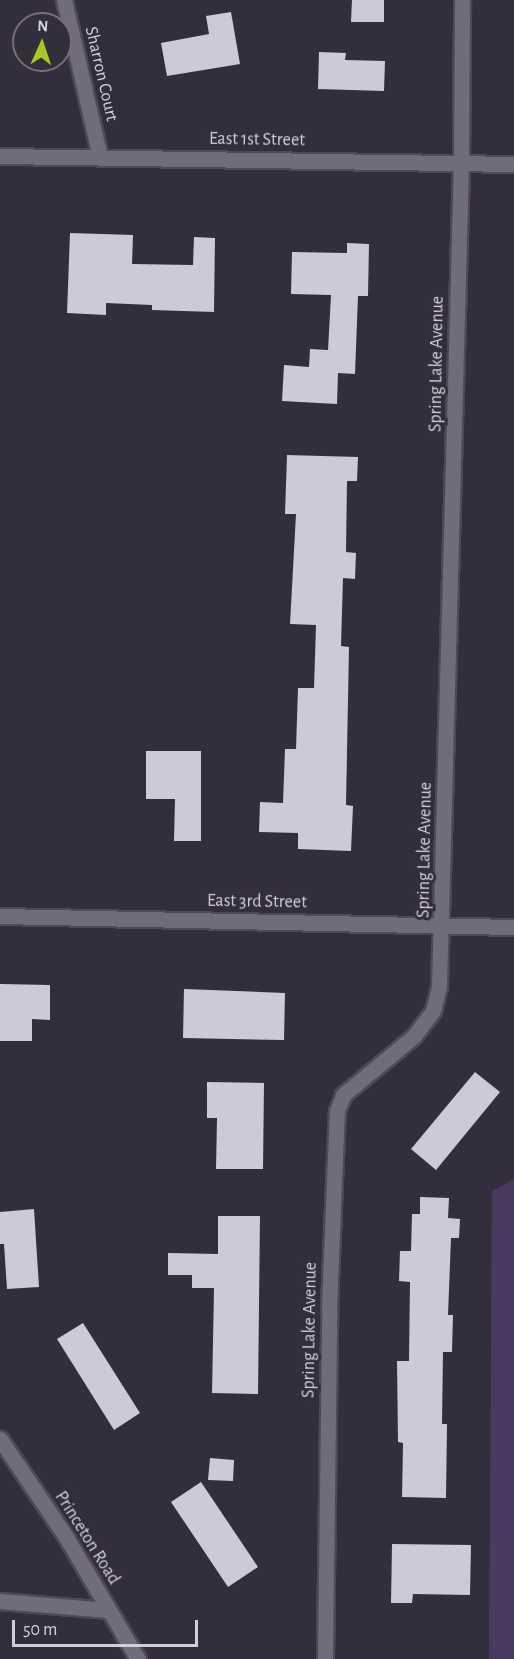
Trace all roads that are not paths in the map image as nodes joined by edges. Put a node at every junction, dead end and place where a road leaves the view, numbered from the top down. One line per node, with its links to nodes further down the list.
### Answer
1 (64, 0): 4 (street, Sharron Court)
2 (462, 0): 5 (street, Spring Lake Avenue)
3 (0, 156): 4 (street, East 1st Street)
4 (100, 157): 5 (street, East 1st Street)
5 (461, 163): 6 (street, East 1st Street); 8 (street, Spring Lake Avenue)
6 (514, 164)
7 (0, 916): 8 (street, East 3rd Street)
8 (442, 926): 9 (street, East 3rd Street); 14 (street, Spring Lake Avenue)
9 (514, 927)
10 (0, 1439): 12 (street, Princeton Road)
11 (0, 1601): 12 (street)
12 (108, 1610): 13 (street, Princeton Road)
13 (138, 1659)
14 (325, 1659)

